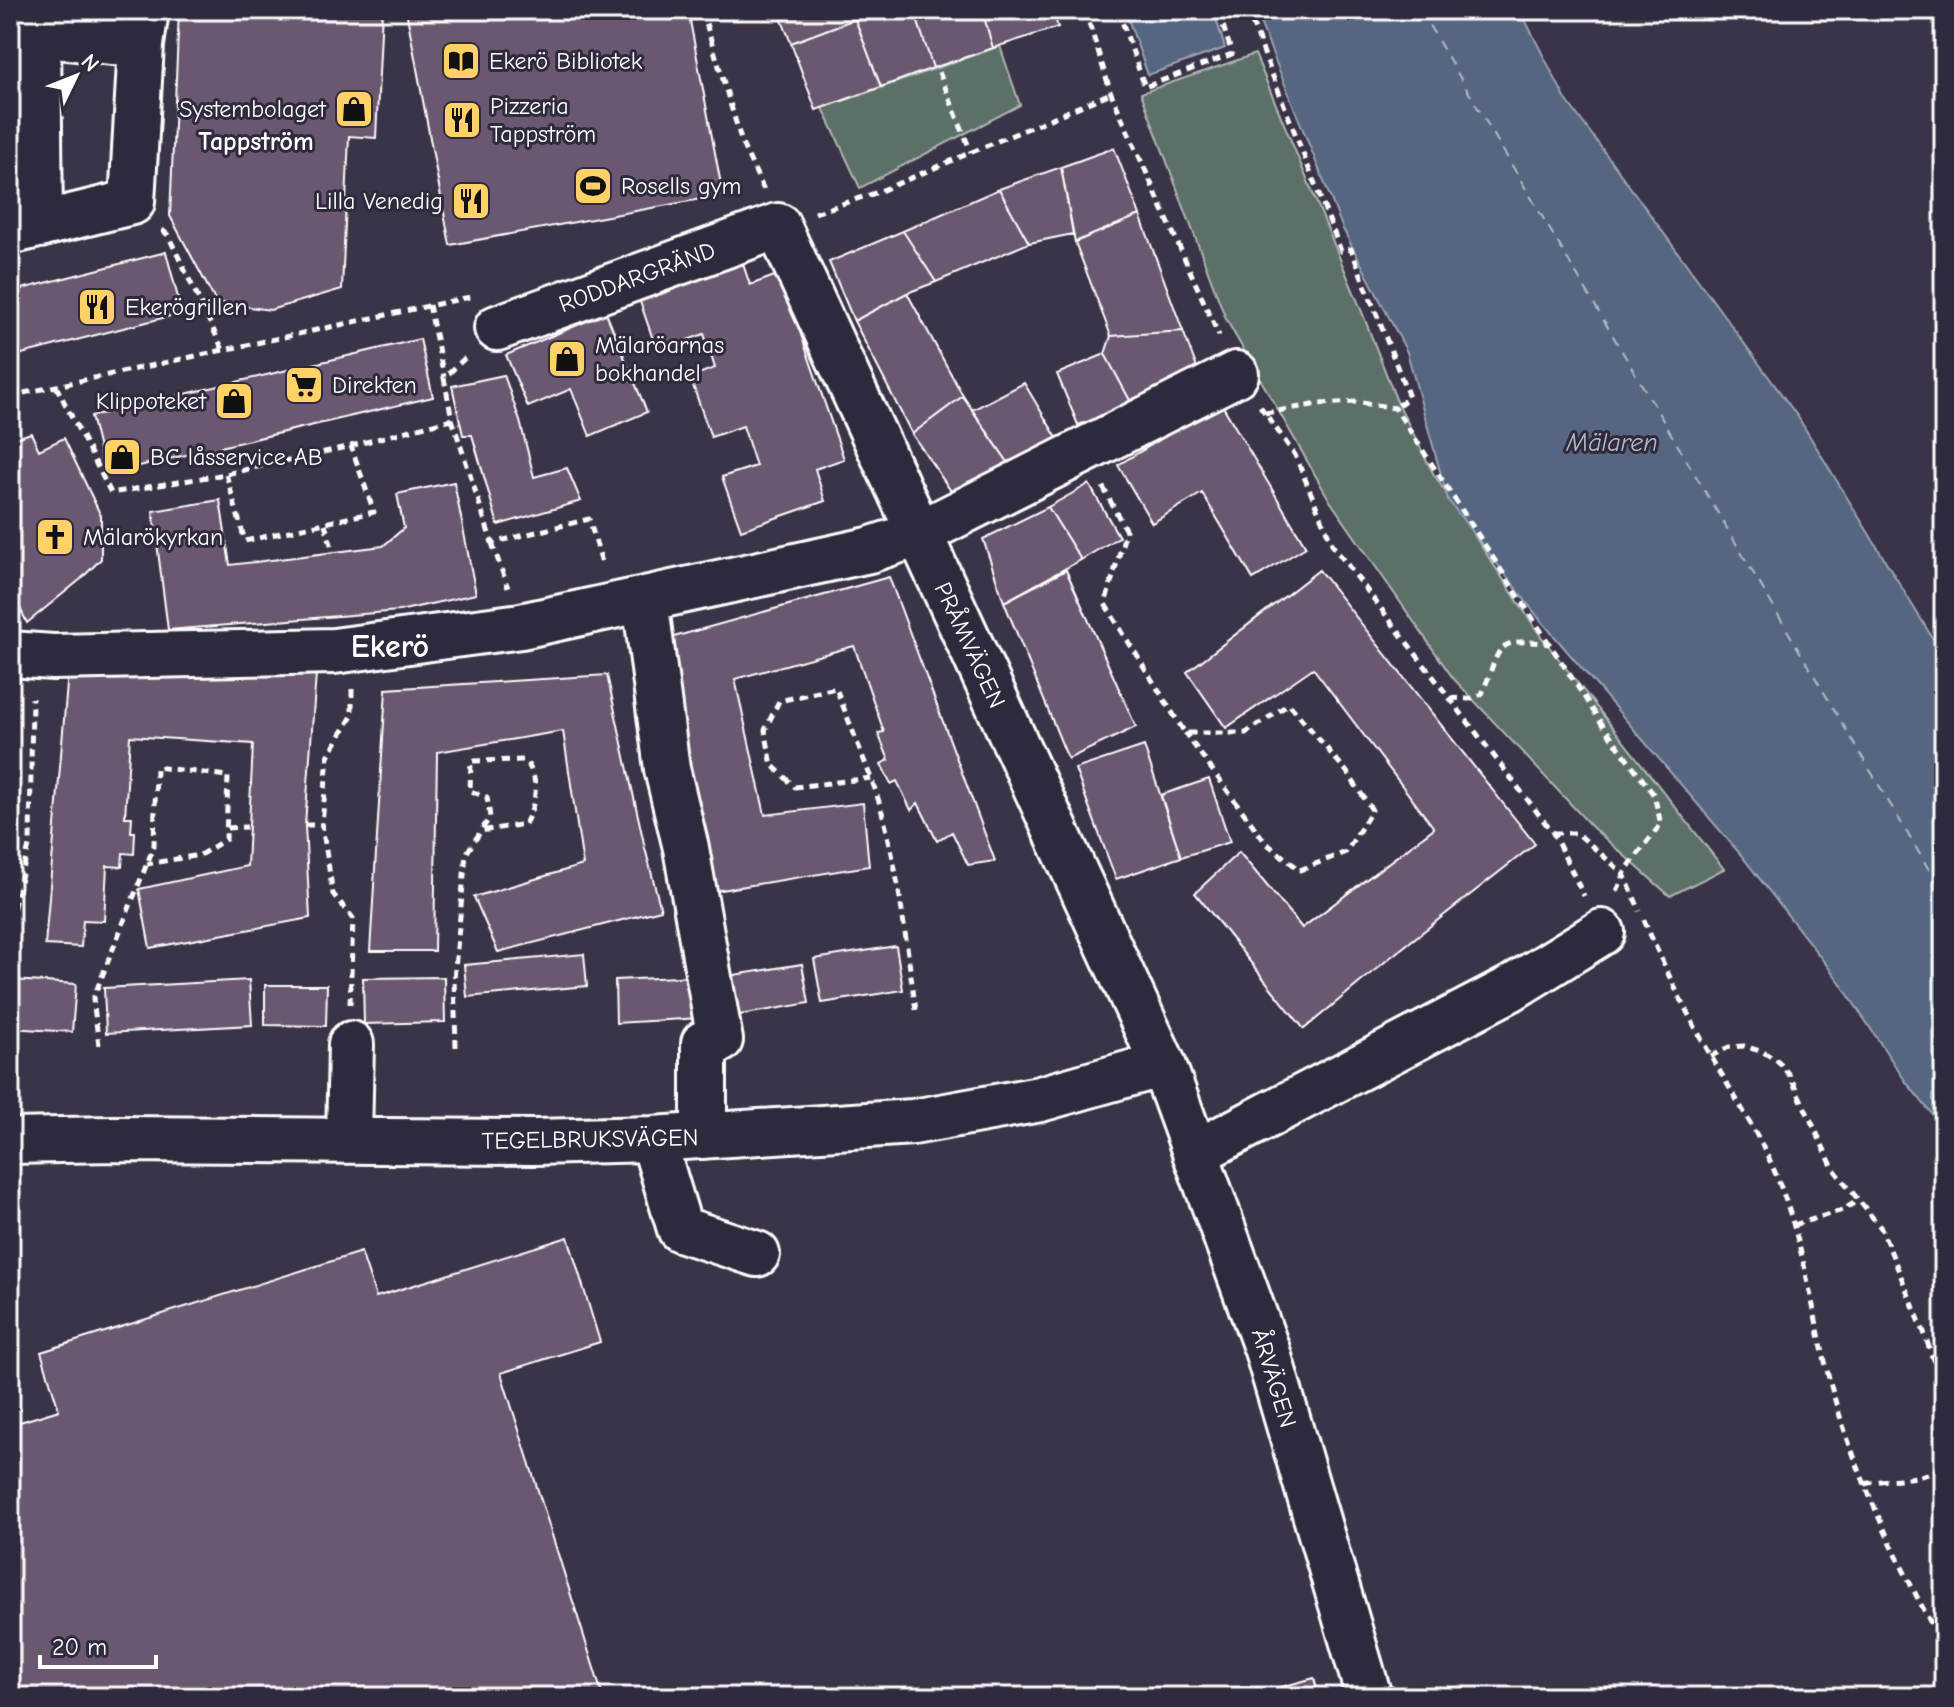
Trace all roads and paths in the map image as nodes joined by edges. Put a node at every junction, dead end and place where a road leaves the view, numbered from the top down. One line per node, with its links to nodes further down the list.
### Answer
1 (702, 10): 10 (path)
2 (1085, 10): 7 (path)
3 (1118, 10): 19 (path)
4 (143, 28): 5 (street); 9 (street)
5 (24, 34): 11 (street)
6 (939, 72): 8 (path)
7 (1111, 93): 8 (path); 15 (path)
8 (971, 152): 10 (path)
9 (132, 202): 11 (street); 14 (path)
10 (778, 226): 13 (street, RODDARGRÄND); 26 (street, PRÅMVÄGEN)
11 (25, 229)
12 (429, 305): 13 (path); 14 (path); 16 (path)
13 (484, 312): 16 (path)
14 (223, 350): 17 (path)
15 (1236, 374): 20 (path); 23 (street)
16 (444, 378): 21 (path)
17 (56, 386): 18 (path); 24 (path)
18 (10, 396)
19 (1395, 408): 20 (path); 29 (path)
20 (1265, 413): 32 (path)
21 (452, 419): 22 (path); 28 (path)
22 (351, 446): 24 (path); 25 (path)
23 (1084, 450): 26 (street); 33 (path)
24 (226, 474): 25 (path)
25 (325, 524): 27 (path)
26 (918, 534): 28 (street); 50 (street, PRÅMVÄGEN)
27 (333, 551)
28 (630, 602): 30 (street); 51 (street)
29 (1550, 644): 32 (path); 42 (path)
30 (352, 648): 31 (street); 36 (path)
31 (22, 655): 43 (path)
32 (1450, 698): 40 (path)
33 (1185, 733): 33 (path)
34 (871, 778): 34 (path); 45 (path)
35 (305, 825): 36 (path)
36 (322, 825): 46 (path)
37 (247, 827): 38 (path)
38 (227, 828): 41 (path); 41 (path)
39 (481, 831): 39 (path); 48 (path)
40 (1553, 833): 42 (path); 44 (path)
41 (147, 864): 47 (path)
42 (1624, 874): 44 (path); 49 (path)
43 (10, 922)
44 (1602, 932): 55 (street)
45 (916, 1010)
46 (351, 1044): 53 (street)
47 (99, 1045)
48 (456, 1047)
49 (1711, 1056): 56 (path); 57 (path)
50 (1163, 1064): 51 (street, TEGELBRUKSVÄGEN); 55 (street, ÅRVÄGEN)
51 (704, 1136): 52 (street, TEGELBRUKSVÄGEN)
52 (653, 1139): 53 (street, TEGELBRUKSVÄGEN); 58 (street)
53 (349, 1140): 54 (street, TEGELBRUKSVÄGEN)
54 (10, 1141)
55 (1195, 1153): 63 (street, ÅRVÄGEN)
56 (1857, 1201): 57 (path); 59 (path)
57 (1794, 1225): 61 (path)
58 (757, 1254)
59 (1944, 1393)
60 (1944, 1466): 61 (path)
61 (1865, 1485): 62 (path)
62 (1944, 1647)
63 (1369, 1697)

